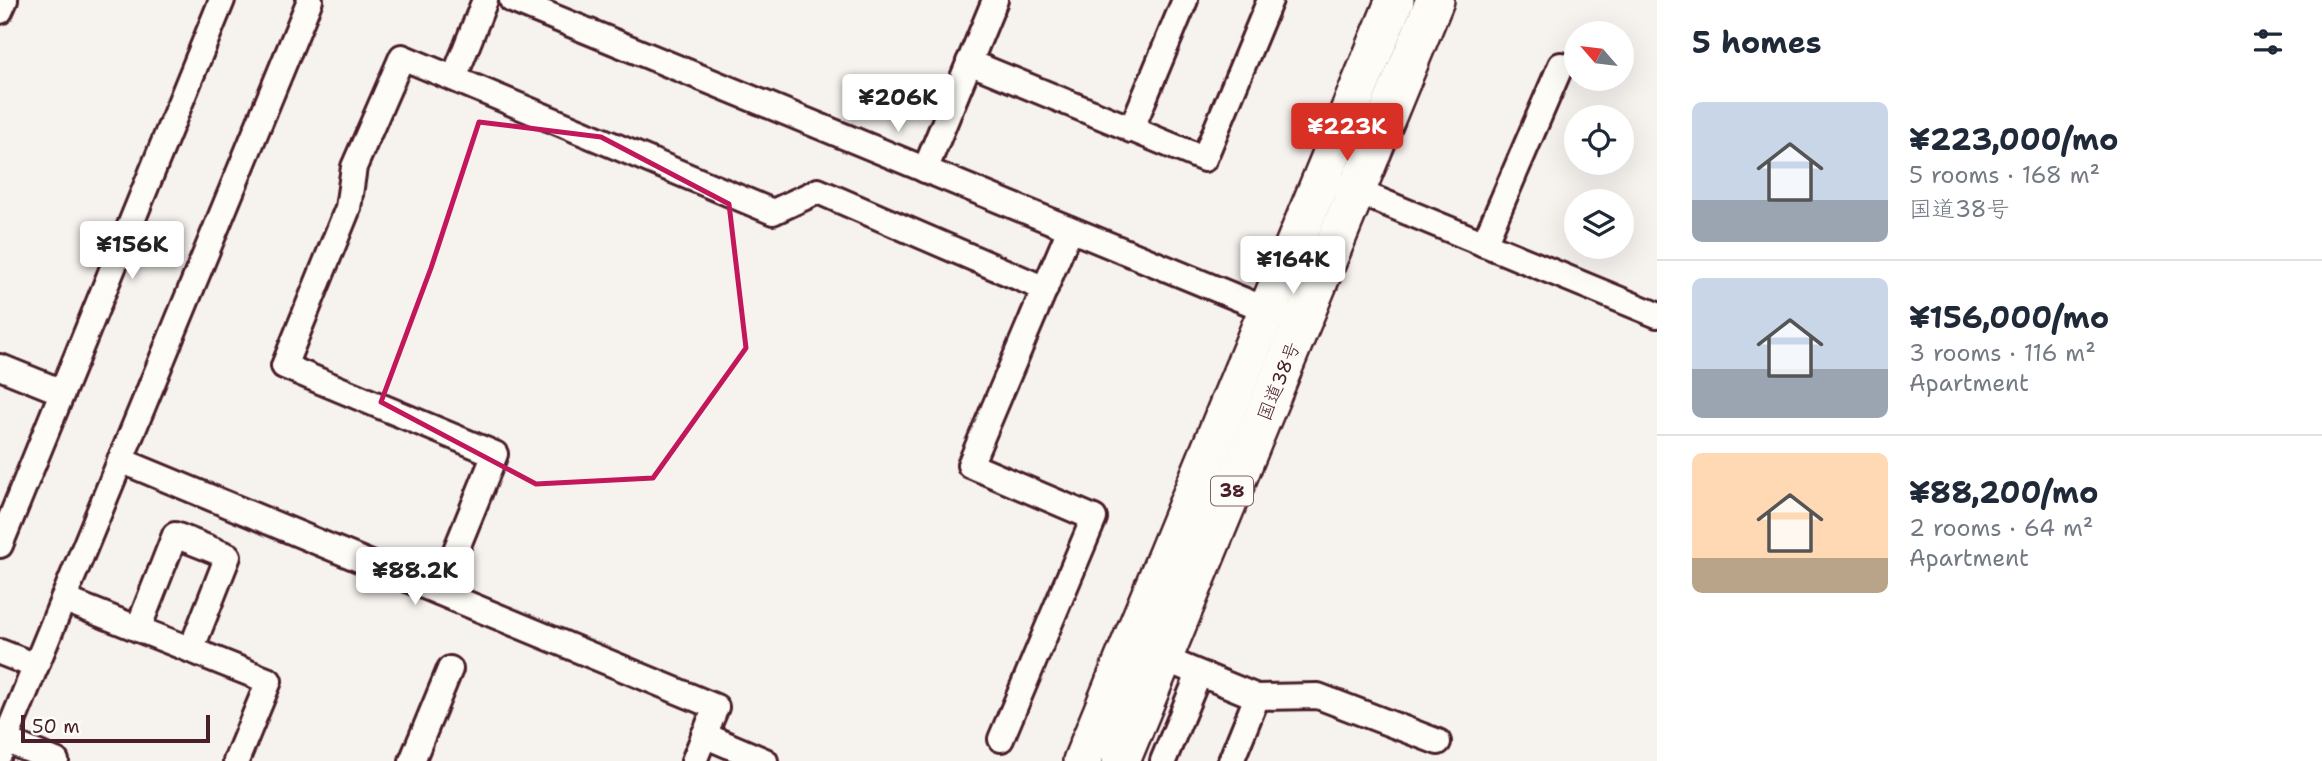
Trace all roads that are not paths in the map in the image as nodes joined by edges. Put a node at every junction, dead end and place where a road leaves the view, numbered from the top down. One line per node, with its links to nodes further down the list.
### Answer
1 (5, 0): 11 (street)
2 (222, 0): 26 (street)
3 (310, 0): 27 (street)
4 (485, 0): 14 (street)
5 (512, 0): 16 (street)
6 (995, 0): 12 (street)
7 (1185, 0): 15 (street)
8 (1270, 0): 15 (street)
9 (1395, 0): 17 (highway, 国道38号 / 38)
10 (1435, 0): 18 (highway, 国道38号 / 38)
11 (0, 11)
12 (969, 62): 15 (street); 16 (street)
13 (1561, 65): 20 (street)
14 (454, 78): 21 (street); 29 (street)
15 (1131, 130)
16 (925, 170): 19 (street)
17 (1322, 177): 18 (street); 22 (highway, 国道38号 / 38)
18 (1356, 191): 20 (street); 24 (highway, 国道38号 / 38)
19 (1070, 229): 21 (street); 22 (street)
20 (1484, 244): 23 (street)
21 (1045, 289): 41 (street)
22 (1267, 310): 24 (street); 32 (highway, 国道38号 / 38)
23 (1657, 315)
24 (1302, 323): 35 (highway, 国道38号 / 38)
25 (0, 367): 26 (street)
26 (62, 392): 28 (street)
27 (120, 460): 29 (street); 30 (street)
28 (0, 545)
29 (439, 593): 40 (street)
30 (63, 599): 31 (street); 36 (street)
31 (138, 629): 33 (street); 33 (street)
32 (1130, 645): 35 (street); 49 (highway, 国道38号 / 38)
33 (191, 650): 45 (street)
34 (0, 652): 36 (street)
35 (1163, 658): 38 (street); 50 (highway, 国道38号 / 38)
36 (36, 666): 43 (street)
37 (450, 669): 46 (street)
38 (1199, 674): 39 (street); 51 (street)
39 (1258, 698): 42 (street); 52 (street)
40 (704, 736): 47 (street); 48 (street)
41 (1001, 739)
42 (1437, 742)
43 (3, 746): 44 (street)
44 (56, 761)
45 (236, 761)
46 (412, 761)
47 (694, 761)
48 (765, 761)
49 (1082, 761)
50 (1121, 761)
51 (1163, 761)
52 (1231, 761)

